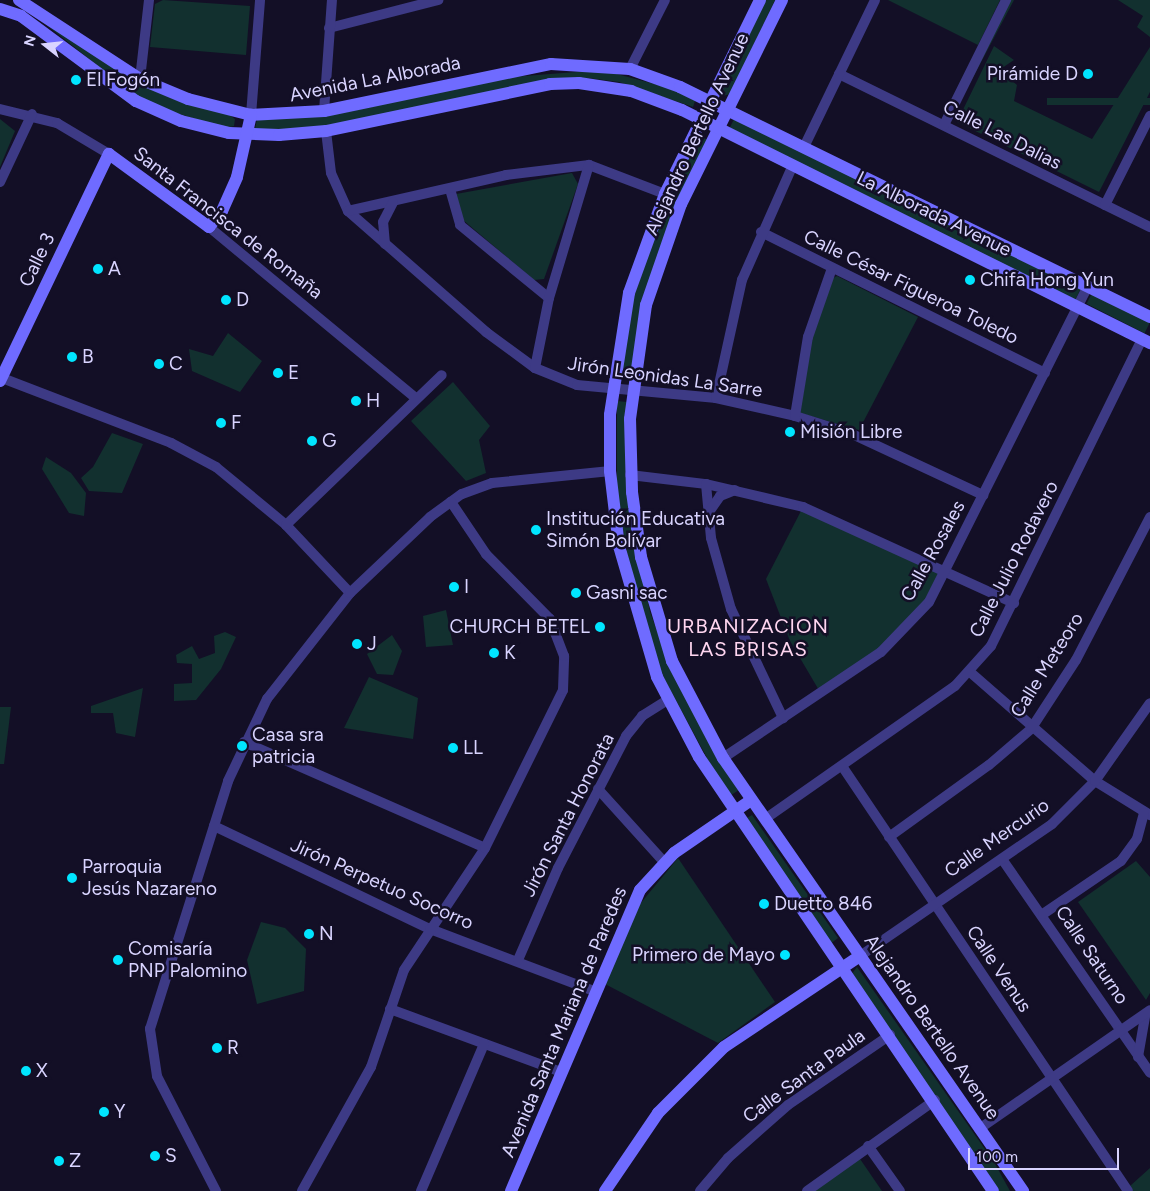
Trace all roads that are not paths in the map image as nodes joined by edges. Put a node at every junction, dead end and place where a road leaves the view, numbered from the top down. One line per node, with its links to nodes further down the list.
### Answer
1 (18, 0): 16 (main road, Avenida La Alborada)
2 (150, 0): 16 (street)
3 (260, 0): 22 (street)
4 (332, 0): 13 (street)
5 (438, 0): 11 (street)
6 (665, 0): 14 (street)
7 (760, 0): 17 (main road, Alejandro Bertello Avenue)
8 (782, 0): 19 (main road, Alejandro Bertello Avenue)
9 (876, 0): 15 (street)
10 (1006, 0): 25 (street)
11 (413, 3): 13 (street)
12 (0, 8): 28 (main road, Avenida La Alborada)
13 (329, 28): 20 (street)
14 (630, 69): 17 (main road, Avenida La Alborada); 20 (main road, Avenida La Alborada)
15 (839, 74): 25 (street, Calle Las Dalias); 29 (street)
16 (140, 79): 22 (main road, Avenida La Alborada)
17 (710, 101): 19 (main road, Avenida La Alborada); 24 (main road, Alejandro Bertello Avenue)
18 (0, 109): 21 (street, Santa Francisca de Romaña)
19 (728, 110): 26 (main road, Alejandro Bertello Avenue); 29 (main road, La Alborada Avenue)
20 (324, 111): 22 (main road, Avenida La Alborada)
21 (32, 114): 30 (street, Santa Francisca de Romaña); 33 (street)
22 (251, 115): 28 (main road)
23 (1150, 116): 37 (street)
24 (701, 120): 26 (main road, La Alborada Avenue); 27 (main road, Avenida La Alborada); 35 (main road, Alejandro Bertello Avenue)
25 (944, 125): 37 (street, Calle Las Dalias)
26 (718, 128): 32 (main road, La Alborada Avenue); 55 (main road, Alejandro Bertello Avenue)
27 (326, 131): 28 (main road, Avenida La Alborada); 38 (street, Jirón Leonidas La Sarre)
28 (248, 135): 39 (main road)
29 (804, 147): 44 (main road, La Alborada Avenue)
30 (109, 154): 39 (main road, Santa Francisca de Romaña); 49 (main road, Calle 3)
31 (589, 165): 34 (street); 35 (street); 45 (street)
32 (792, 165): 41 (street); 46 (main road, La Alborada Avenue)
33 (0, 182)
34 (450, 189): 36 (street); 45 (street)
35 (665, 194): 54 (main road, Alejandro Bertello Avenue)
36 (393, 202): 38 (street); 42 (street)
37 (1106, 205): 40 (street, Calle Las Dalias)
38 (348, 211): 42 (street, Jirón Leonidas La Sarre)
39 (209, 227): 56 (street, Santa Francisca de Romaña)
40 (1150, 227)
41 (761, 232): 43 (street, Calle César Figueroa Toledo); 57 (street)
42 (385, 244): 50 (street, Jirón Leonidas La Sarre)
43 (832, 268): 51 (street, Calle César Figueroa Toledo); 58 (street)
44 (1088, 286): 46 (street, Calle Rosales); 47 (main road, La Alborada Avenue)
45 (549, 298): 50 (street)
46 (1078, 307): 48 (main road, La Alborada Avenue); 51 (street, Calle Rosales)
47 (1150, 317)
48 (1146, 341): 70 (street, Calle Julio Rodavero)
49 (4, 361): 53 (main road, Calle 3)
50 (534, 368): 54 (street, Jirón Leonidas La Sarre)
51 (1045, 373): 63 (street, Calle Rosales)
52 (442, 374): 56 (street)
53 (1, 380): 67 (street)
54 (613, 389): 55 (street, Jirón Leonidas La Sarre); 59 (main road, Alejandro Bertello Avenue)
55 (632, 390): 57 (street, Jirón Leonidas La Sarre); 60 (main road, Alejandro Bertello Avenue)
56 (416, 398): 67 (street)
57 (716, 398): 58 (street, Jirón Leonidas La Sarre)
58 (795, 416): 63 (street, Jirón Leonidas La Sarre)
59 (610, 471): 64 (street); 72 (main road, Alejandro Bertello Avenue)
60 (630, 475): 61 (street); 77 (main road, Alejandro Bertello Avenue)
61 (706, 484): 62 (street); 65 (street)
62 (735, 490): 65 (street); 68 (street)
63 (983, 495): 68 (street, Calle Rosales)
64 (451, 502): 69 (street); 87 (street)
65 (709, 512): 74 (street)
66 (1150, 517): 75 (street, Calle Meteoro)
67 (286, 525): 69 (street)
68 (946, 572): 70 (street); 74 (street, Calle Rosales)
69 (350, 593): 76 (street)
70 (1014, 603): 71 (street, Calle Julio Rodavero)
71 (970, 672): 75 (street); 78 (street, Calle Julio Rodavero)
72 (668, 700): 80 (street, Jirón Santa Honorata); 82 (main road, Alejandro Bertello Avenue)
73 (1150, 703): 79 (street, Calle Mercurio)
74 (783, 718): 77 (street, Calle Rosales)
75 (1031, 729): 79 (street); 86 (street, Calle Meteoro)
76 (244, 742): 85 (street); 87 (street)
77 (723, 758): 81 (main road, Alejandro Bertello Avenue)
78 (842, 766): 84 (street, Calle Julio Rodavero); 86 (street, Calle Venus)
79 (1095, 781): 83 (street); 88 (street, Calle Mercurio)
80 (598, 789): 89 (street); 94 (street, Jirón Santa Honorata)
81 (751, 800): 82 (main road, Avenida Santa Mariana de Paredes); 84 (main road, Alejandro Bertello Avenue)
82 (734, 812): 89 (main road, Avenida Santa Mariana de Paredes); 95 (main road, Alejandro Bertello Avenue)
83 (1147, 814): 91 (street)
84 (765, 820): 93 (main road, Alejandro Bertello Avenue)
85 (214, 826): 92 (street, Jirón Perpetuo Socorro); 109 (street)
86 (889, 836): 90 (street, Calle Venus)
87 (485, 848): 92 (street)
88 (1002, 859): 90 (street, Calle Mercurio); 91 (street, Calle Saturno)
89 (664, 862): 96 (main road, Avenida Santa Mariana de Paredes)
90 (934, 903): 93 (street, Calle Mercurio); 105 (street, Calle Venus)
91 (1043, 914): 99 (street, Calle Saturno)
92 (430, 929): 94 (street, Jirón Perpetuo Socorro); 97 (street)
93 (860, 956): 95 (main road); 107 (main road, Alejandro Bertello Avenue)
94 (518, 960): 96 (street, Jirón Perpetuo Socorro)
95 (844, 967): 100 (main road, Alejandro Bertello Avenue); 113 (main road)
96 (594, 991): 103 (main road, Avenida Santa Mariana de Paredes)
97 (390, 1009): 101 (street); 110 (street)
98 (1148, 1013): 99 (street); 102 (street)
99 (1123, 1033): 102 (street, Calle Saturno); 105 (street)
100 (890, 1036): 106 (main road, Alejandro Bertello Avenue); 114 (street, Calle Santa Paula)
101 (484, 1044): 103 (street); 111 (street)
102 (1138, 1057): 104 (street, Calle Saturno)
103 (556, 1070): 112 (main road, Avenida Santa Mariana de Paredes)
104 (1150, 1073)
105 (1054, 1080): 107 (street); 119 (street, Calle Venus)
106 (935, 1100): 108 (street); 117 (main road, Alejandro Bertello Avenue)
107 (979, 1129): 118 (main road, Alejandro Bertello Avenue)
108 (868, 1146): 115 (street); 116 (street)
109 (216, 1191)
110 (302, 1191)
111 (421, 1191)
112 (512, 1191)
113 (605, 1191)
114 (700, 1191)
115 (807, 1191)
116 (900, 1191)
117 (994, 1191)
118 (1023, 1191)
119 (1128, 1191)

